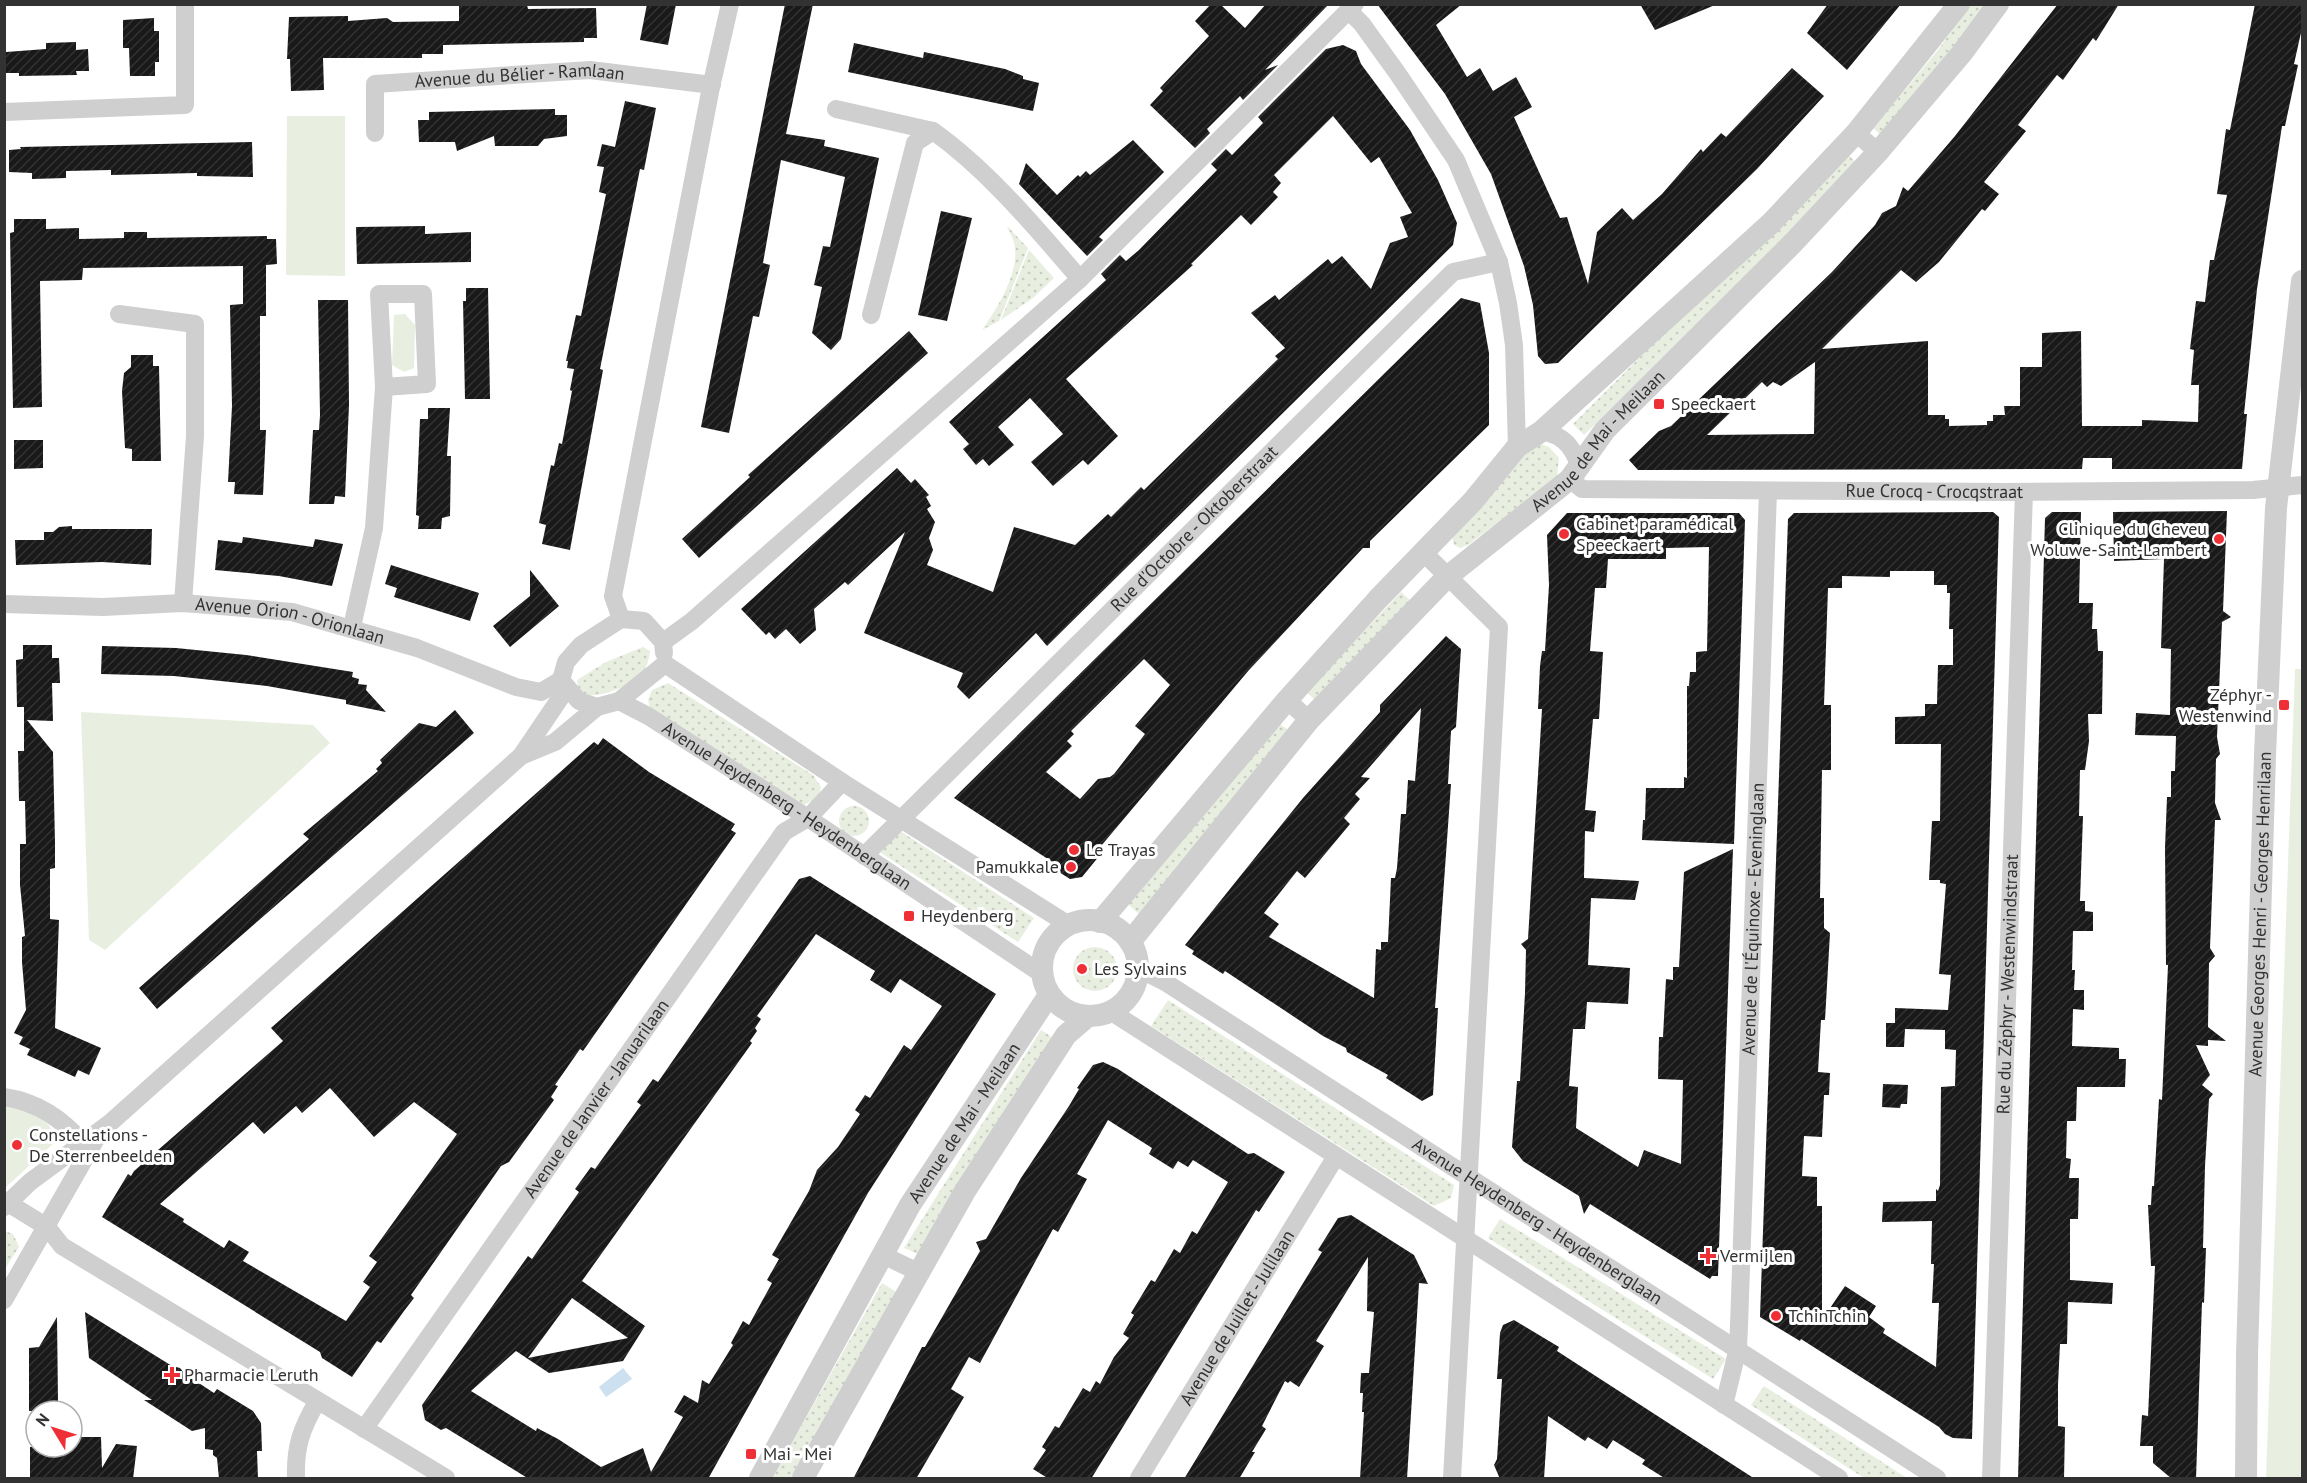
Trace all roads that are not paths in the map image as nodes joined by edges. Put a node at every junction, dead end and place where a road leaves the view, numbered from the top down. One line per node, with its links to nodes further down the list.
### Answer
1 (185, 4): 8 (street)
2 (730, 4): 6 (street)
3 (1959, 4): 11 (street, Avenue de Mai - Meilaan)
4 (1998, 4): 12 (street, Avenue de Mai - Meilaan)
5 (1352, 8): 13 (street); 14 (street)
6 (712, 85): 10 (street, Avenue du Bélier - Ramlaan); 30 (street)
7 (836, 109): 9 (street)
8 (4, 112)
9 (933, 131): 14 (street); 17 (street)
10 (375, 133)
11 (1856, 133): 12 (street); 19 (street, Avenue de Mai - Meilaan)
12 (1878, 152): 21 (street, Avenue de Mai - Meilaan)
13 (1499, 262): 20 (street); 42 (street, Rue d'Octobre - Oktoberstraat)
14 (1080, 279): 32 (street)
15 (2302, 281): 23 (street, Avenue Georges Henri - Georges Henrilaan)
16 (119, 314): 28 (street)
17 (871, 315)
18 (384, 387): 18 (street); 31 (street)
19 (1542, 431): 20 (street, Avenue de Mai - Meilaan); 21 (street)
20 (1517, 447): 26 (street, Avenue de Mai - Meilaan)
21 (1574, 472): 24 (street, Rue Crocq - Crocqstraat); 27 (street, Avenue de Mai - Meilaan)
22 (2302, 485): 23 (street, Rue Crocq - Crocqstraat)
23 (2279, 487): 25 (street, Rue Crocq - Crocqstraat); 75 (street, Avenue Georges Henri - Georges Henrilaan)
24 (1768, 491): 25 (street, Rue Crocq - Crocqstraat); 62 (street, Avenue de l'Équinoxe - Eveninglaan)
25 (2024, 492): 74 (street, Rue du Zéphyr - Westenwindstraat)
26 (1424, 553): 27 (street); 35 (street, Avenue de Mai - Meilaan)
27 (1448, 577): 38 (street, Avenue de Mai - Meilaan); 55 (street)
28 (183, 603): 29 (street, Avenue Orion - Orionlaan); 31 (street, Avenue Orion - Orionlaan)
29 (4, 604)
30 (621, 619): 32 (street); 34 (street)
31 (352, 627): 34 (street, Avenue Orion - Orionlaan)
32 (663, 642): 33 (street)
33 (665, 664): 36 (street); 40 (street)
34 (564, 684): 37 (street); 39 (street)
35 (1287, 700): 38 (street); 44 (street, Avenue de Mai - Meilaan)
36 (619, 701): 37 (street); 41 (street, Avenue Heydenberg - Heydenberglaan)
37 (597, 707): 39 (street)
38 (1309, 720): 46 (street, Avenue de Mai - Meilaan)
39 (521, 756): 52 (street)
40 (842, 782): 41 (street, Avenue de Janvier - Januarilaan); 42 (street)
41 (808, 818): 43 (street, Avenue Heydenberg - Heydenberglaan); 65 (street, Avenue de Janvier - Januarilaan)
42 (902, 818): 43 (street, Rue d'Octobre - Oktoberstraat); 45 (street)
43 (864, 856): 48 (street, Avenue Heydenberg - Heydenberglaan)
44 (1100, 922): 45 (street); 46 (street)
45 (1069, 926): 48 (street, Avenue de Mai - Meilaan)
46 (1130, 942): 47 (street)
47 (1137, 968): 49 (street); 55 (street, Avenue Heydenberg - Heydenberglaan)
48 (1046, 984): 50 (street); 59 (street, Avenue de Mai - Meilaan)
49 (1110, 1011): 50 (street, Avenue de Mai - Meilaan); 54 (street)
50 (1088, 1016): 60 (street, Avenue de Mai - Meilaan)
51 (4, 1097): 53 (street)
52 (99, 1133): 53 (street); 57 (street)
53 (84, 1144): 56 (street)
54 (1335, 1158): 58 (street); 70 (street, Avenue de Juillet - Julilaan)
55 (1469, 1177): 58 (street); 62 (street, Avenue Heydenberg - Heydenberglaan)
56 (6, 1205): 57 (street)
57 (47, 1227): 61 (street); 63 (street)
58 (1467, 1241): 64 (street); 71 (street)
59 (883, 1255): 60 (street); 68 (street, Avenue de Mai - Meilaan)
60 (918, 1272): 69 (street, Avenue de Mai - Meilaan)
61 (4, 1300)
62 (1738, 1348): 64 (street, Avenue de l'Équinoxe - Eveninglaan); 73 (street, Avenue Heydenberg - Heydenberglaan)
63 (317, 1402): 65 (street); 66 (street)
64 (1724, 1405): 72 (street)
65 (364, 1429): 67 (street)
66 (296, 1479)
67 (446, 1479)
68 (760, 1479)
69 (803, 1479)
70 (1139, 1479)
71 (1452, 1479)
72 (1839, 1479)
73 (1937, 1479)
74 (1992, 1479)
75 (2246, 1479)

